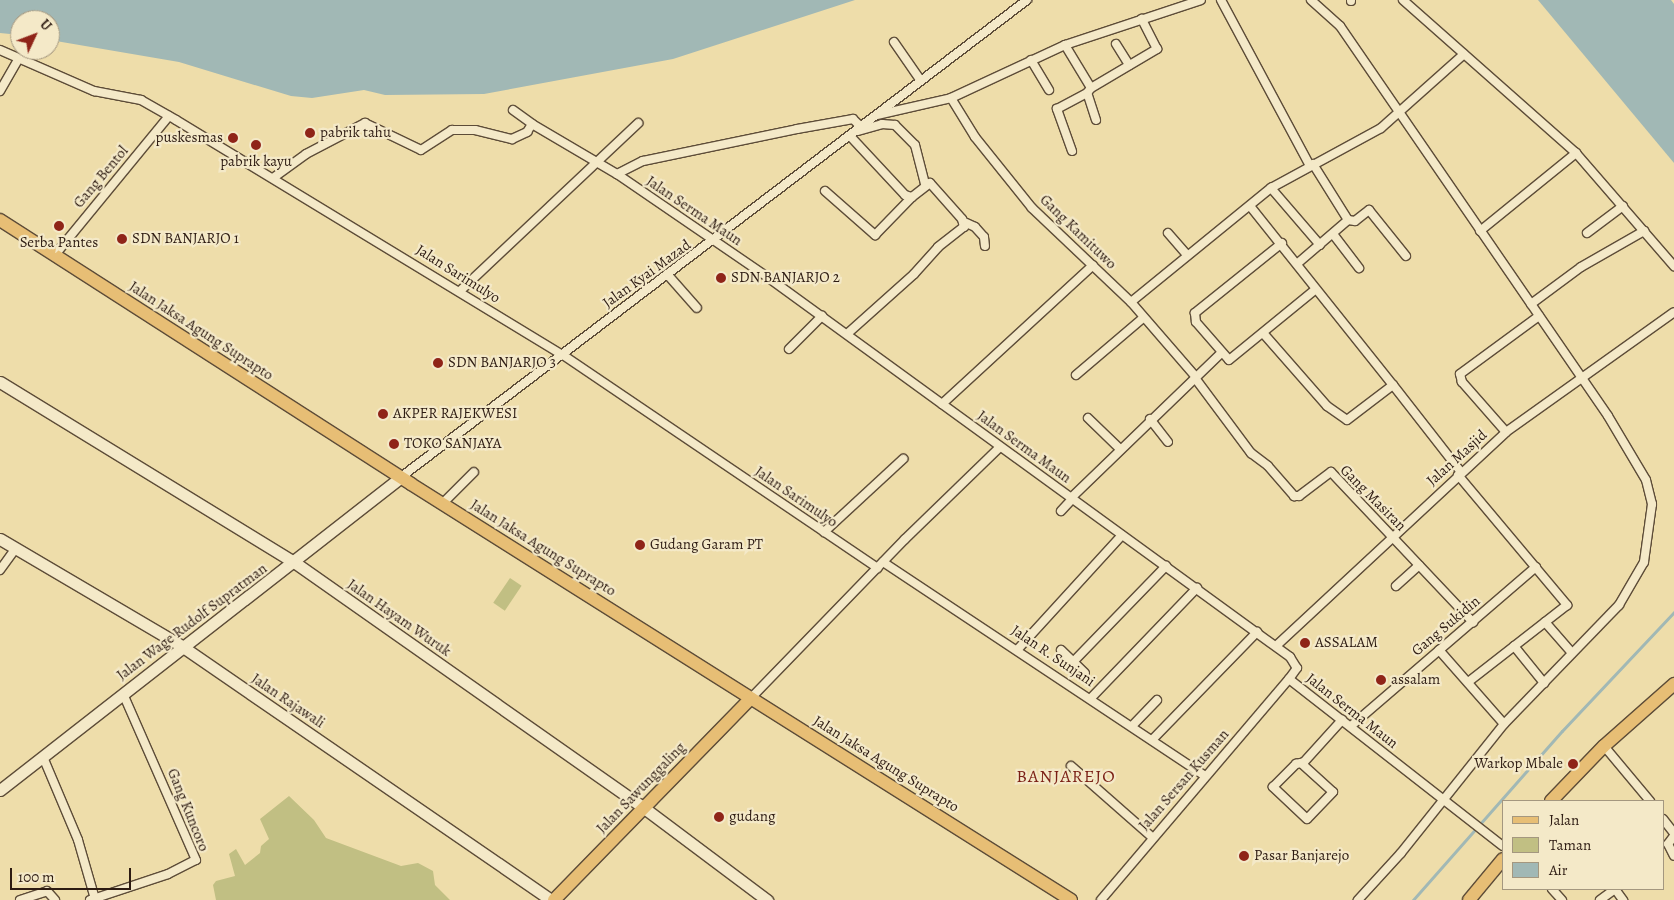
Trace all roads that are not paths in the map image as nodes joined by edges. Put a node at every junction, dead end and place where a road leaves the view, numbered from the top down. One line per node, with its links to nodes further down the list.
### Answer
1 (1026, 0): 15 (street, Jalan Kyai Mazad)
2 (1201, 0): 6 (street)
3 (1220, 0): 31 (street)
4 (1311, 0): 21 (street)
5 (1403, 0): 10 (street)
6 (1142, 19): 9 (street); 14 (street)
7 (894, 42): 15 (street)
8 (1116, 44): 14 (street)
9 (1065, 45): 13 (street); 17 (street)
10 (1464, 54): 21 (street); 29 (street)
11 (18, 60): 18 (street)
12 (23, 60): 22 (street, Jalan Sarimulyo)
13 (1031, 60): 16 (street); 19 (street)
14 (1129, 66): 17 (street)
15 (921, 80): 23 (street, Jalan Kyai Mazad)
16 (1049, 90)
17 (1089, 90): 24 (street); 28 (street)
18 (0, 91)
19 (950, 98): 23 (street); 56 (street, Gang Kamituwo)
20 (513, 110): 26 (street, Jalan Serma Maun)
21 (1400, 113): 31 (street); 43 (street)
22 (169, 116): 33 (street, Jalan Sarimulyo); 53 (street, Gang Bentol)
23 (874, 116): 27 (street, Jalan Kyai Mazad)
24 (1096, 120)
25 (638, 123): 30 (street)
26 (532, 124): 30 (street, Jalan Serma Maun); 33 (street)
27 (854, 132): 32 (street); 34 (street); 37 (street); 48 (street, Jalan Kyai Mazad)
28 (1072, 151)
29 (1576, 153): 39 (street); 43 (street)
30 (597, 163): 32 (street, Jalan Serma Maun); 61 (street)
31 (1312, 165): 35 (street); 41 (street)
32 (617, 174): 48 (street, Jalan Serma Maun)
33 (273, 178): 61 (street, Jalan Sarimulyo)
34 (925, 184): 37 (street); 42 (street)
35 (1271, 188): 38 (street); 50 (street)
36 (825, 191): 37 (street)
37 (912, 197)
38 (1250, 206): 49 (street); 52 (street)
39 (1623, 206): 44 (street); 46 (street)
40 (0, 220): 53 (main road, Jalan Jaksa Agung Suprapto)
41 (1348, 220): 47 (street); 54 (street)
42 (964, 222): 51 (street); 70 (street)
43 (1480, 231): 63 (street)
44 (1644, 231): 57 (street); 63 (street)
45 (1168, 233): 52 (street)
46 (1586, 233)
47 (1333, 234): 50 (street); 58 (street)
48 (714, 242): 59 (street, Jalan Kyai Mazad); 66 (street, Jalan Serma Maun)
49 (1282, 243): 55 (street); 72 (street)
50 (1320, 245): 55 (street)
51 (985, 246)
52 (1186, 254): 62 (street)
53 (54, 256): 89 (main road, Jalan Jaksa Agung Suprapto)
54 (1406, 256)
55 (1298, 263): 60 (street)
56 (1093, 265): 62 (street, Gang Kamituwo); 79 (street)
57 (1674, 266)
58 (1360, 268)
59 (667, 274): 64 (street); 73 (street, Jalan Kyai Mazad)
60 (1316, 289): 69 (street); 78 (street)
61 (460, 291): 73 (street, Jalan Sarimulyo)
62 (1131, 302): 68 (street, Gang Kamituwo)
63 (1531, 304): 67 (street)
64 (697, 308)
65 (1674, 312): 76 (street, Jalan Masjid)
66 (822, 316): 70 (street, Jalan Serma Maun); 71 (street)
67 (1539, 316): 76 (street); 82 (street)
68 (1143, 318): 74 (street); 75 (street, Gang Kamituwo)
69 (1263, 333): 72 (street); 78 (street)
70 (846, 334): 79 (street, Jalan Serma Maun)
71 (789, 349)
72 (1221, 353): 75 (street)
73 (563, 355): 89 (street, Jalan Kyai Mazad); 93 (street, Jalan Sarimulyo)
74 (1076, 374)
75 (1195, 377): 81 (street); 95 (street, Gang Masiran)
76 (1582, 378): 82 (street, Jalan Masjid); 115 (street)
77 (0, 382): 98 (main road, Jalan Hayam Wuruk)
78 (1393, 385): 88 (street)
79 (942, 404): 84 (street, Jalan Serma Maun)
80 (1088, 418): 85 (street)
81 (1150, 419): 83 (street); 85 (street)
82 (1506, 432): 88 (street, Jalan Masjid)
83 (1168, 442)
84 (1000, 447): 90 (street, Jalan Serma Maun); 99 (street)
85 (1119, 448): 90 (street)
86 (903, 459): 93 (street)
87 (474, 472): 91 (street)
88 (1459, 474): 95 (street, Jalan Masjid); 102 (street)
89 (401, 478): 91 (main road, Jalan Jaksa Agung Suprapto); 98 (main road, Jalan Wage Rudolf Supratman)
90 (1071, 499): 92 (street); 94 (street, Jalan Serma Maun)
91 (442, 504): 123 (main road, Jalan Jaksa Agung Suprapto)
92 (1061, 511)
93 (824, 532): 99 (street, Jalan Sarimulyo)
94 (1122, 535): 101 (street, Jalan Serma Maun); 112 (street)
95 (1392, 535): 100 (street, Gang Masiran); 109 (street, Jalan Masjid)
96 (0, 538): 97 (main road, Jalan Rajawali)
97 (16, 548): 103 (street); 111 (main road, Jalan Rajawali)
98 (294, 562): 111 (main road, Jalan Wage Rudolf Supratman); 140 (main road, Jalan Hayam Wuruk)
99 (880, 565): 112 (street, Jalan R. Sunjani); 123 (street)
100 (1419, 565): 104 (street); 106 (street, Gang Masiran)
101 (1166, 566): 105 (street, Jalan Serma Maun); 116 (street)
102 (1536, 567): 106 (street, Gang Sukidin); 107 (street)
103 (0, 570)
104 (1396, 586)
105 (1197, 588): 108 (street, Jalan Serma Maun); 124 (street)
106 (1473, 622): 114 (street, Gang Sukidin)
107 (1545, 622): 110 (street); 115 (street)
108 (1256, 632): 109 (street, Jalan Serma Maun); 130 (street)
109 (1276, 646): 118 (street, Jalan Serma Maun)
110 (1514, 646): 119 (street); 120 (street)
111 (183, 647): 122 (main road, Jalan Wage Rudolf Supratman); 152 (main road, Jalan Rajawali)
112 (1018, 649): 124 (street, Jalan R. Sunjani)
113 (1061, 650): 116 (street)
114 (1439, 650): 119 (street); 129 (street, Gang Sukidin)
115 (1572, 653): 120 (street)
116 (1073, 662): 117 (street)
117 (1085, 672)
118 (1289, 679): 126 (street, Jalan Serma Maun); 135 (street, Jalan Sersan Kusman)
119 (1468, 682): 127 (street)
120 (1544, 683): 127 (street)
121 (1674, 684): 131 (main road)
122 (123, 694): 132 (main road, Jalan Wage Rudolf Supratman); 149 (street, Gang Kuncoro)
123 (750, 698): 140 (main road, Jalan Sawunggaling); 154 (main road, Jalan Jaksa Agung Suprapto)
124 (1091, 698): 128 (street, Jalan R. Sunjani)
125 (1157, 700): 128 (street)
126 (1342, 720): 129 (street, Jalan Serma Maun); 133 (street)
127 (1504, 724): 137 (street)
128 (1132, 726): 130 (street, Jalan R. Sunjani)
129 (1351, 726): 137 (street, Jalan Serma Maun)
130 (1152, 740): 135 (street, Jalan R. Sunjani)
131 (1604, 746): 138 (main road); 139 (street)
132 (43, 757): 136 (main road, Jalan Wage Rudolf Supratman); 149 (street)
133 (1301, 763): 133 (street)
134 (1071, 766): 143 (street)
135 (1205, 776): 143 (street, Jalan Sersan Kusman)
136 (0, 790)
137 (1443, 800): 144 (street, Jalan Serma Maun); 156 (street)
138 (1552, 800)
139 (1649, 800)
140 (644, 808): 152 (main road, Jalan Sawunggaling); 153 (main road, Jalan Hayam Wuruk)
141 (1664, 820): 142 (street)
142 (1674, 835): 145 (street)
143 (1153, 838): 155 (street, Jalan Sersan Kusman)
144 (1502, 845)
145 (1674, 856)
146 (1502, 859): 157 (main road)
147 (1553, 890): 158 (street)
148 (1614, 890): 159 (street)
149 (92, 899)
150 (20, 900): 151 (street)
151 (55, 900)
152 (553, 900)
153 (766, 900)
154 (1071, 900)
155 (1101, 900)
156 (1358, 900)
157 (1469, 900)
158 (1562, 900)
159 (1600, 900)

